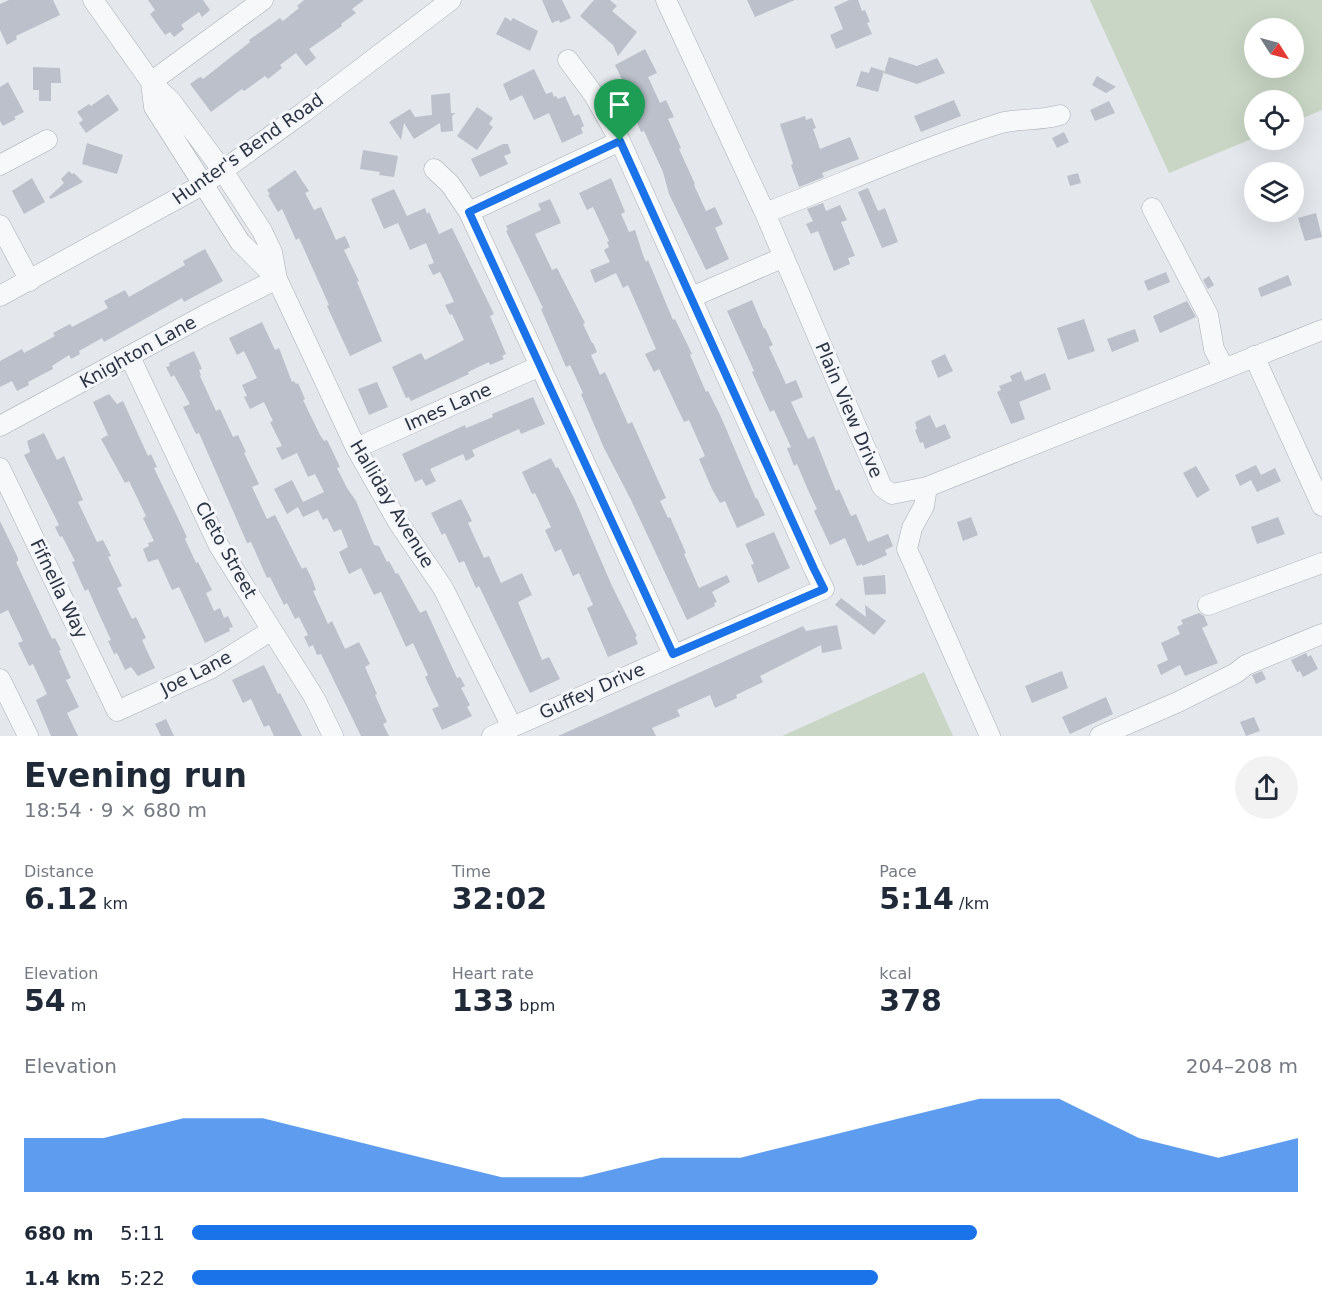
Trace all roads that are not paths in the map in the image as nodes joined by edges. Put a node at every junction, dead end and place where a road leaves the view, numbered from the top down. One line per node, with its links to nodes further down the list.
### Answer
1 (93, 0): 6 (street, Halliday Avenue)
2 (263, 0): 6 (street)
3 (451, 0): 12 (street, Hunter's Bend Road)
4 (666, 0): 16 (street, Plain View Drive)
5 (568, 60): 9 (street)
6 (151, 82): 12 (street, Halliday Avenue); 13 (street, Halliday Avenue)
7 (1060, 115): 16 (street)
8 (47, 140): 10 (street)
9 (620, 141): 15 (street); 22 (street)
10 (0, 165)
11 (434, 169): 15 (street)
12 (223, 171): 13 (street, Hunter's Bend Road); 19 (street, Halliday Avenue)
13 (204, 184): 19 (street, Halliday Avenue); 20 (street, Hunter's Bend Road)
14 (1152, 208): 27 (street)
15 (469, 212): 26 (street)
16 (765, 213): 18 (street, Plain View Drive)
17 (0, 225): 20 (street)
18 (784, 257): 22 (street); 31 (street, Plain View Drive)
19 (277, 279): 25 (street, Knighton Lane); 29 (street, Halliday Avenue)
20 (30, 280): 21 (street, Hunter's Bend Road)
21 (0, 296)
22 (692, 297): 37 (street, Guffey Drive)
23 (1322, 330): 24 (street, Plain View Drive)
24 (1254, 356): 27 (street, Plain View Drive); 32 (street)
25 (130, 357): 28 (street, Knighton Lane); 35 (street, Cleto Street)
26 (540, 366): 29 (street, Imes Lane); 37 (street)
27 (1224, 368): 31 (street, Plain View Drive)
28 (0, 426)
29 (357, 448): 40 (street, Halliday Avenue)
30 (0, 468): 39 (street, Fifnella Way)
31 (927, 487): 44 (street)
32 (1322, 506)
33 (1322, 563): 34 (street)
34 (1208, 605)
35 (272, 630): 39 (street, Joe Lane); 42 (street, Cleto Street)
36 (1322, 634): 45 (street)
37 (673, 654): 40 (street, Guffey Drive)
38 (1, 685): 41 (street)
39 (117, 711)
40 (512, 727): 43 (street, Guffey Drive)
41 (28, 736)
42 (333, 736)
43 (492, 736)
44 (990, 736)
45 (1100, 736)

